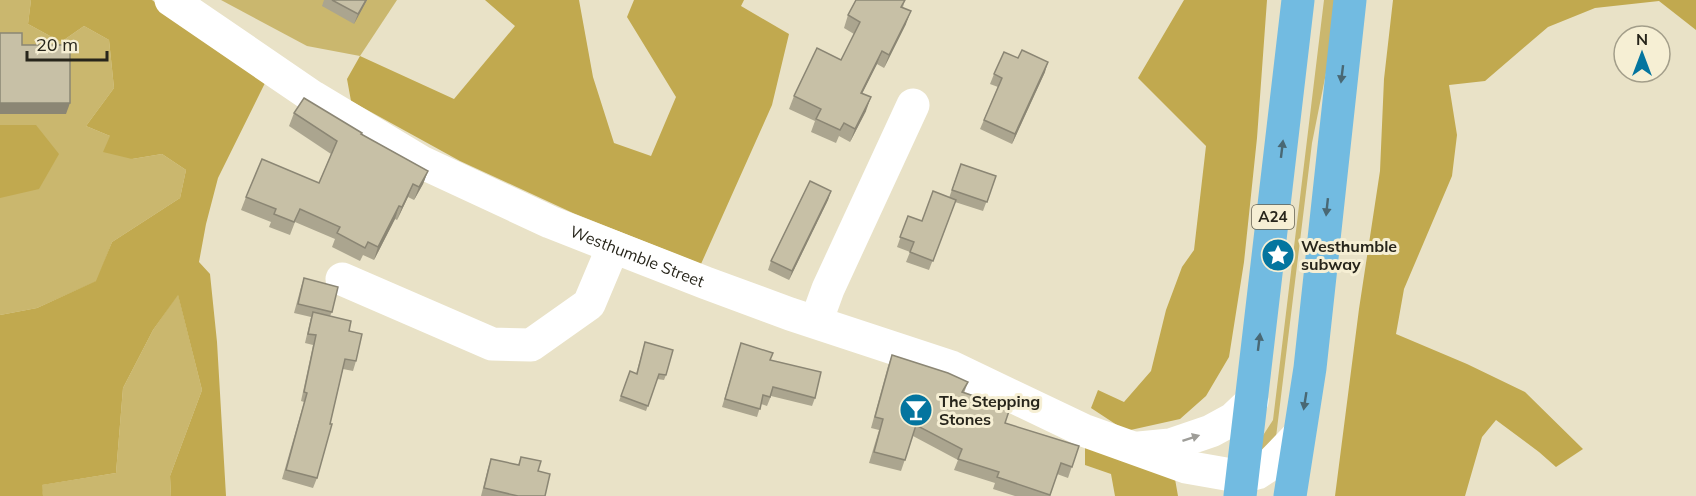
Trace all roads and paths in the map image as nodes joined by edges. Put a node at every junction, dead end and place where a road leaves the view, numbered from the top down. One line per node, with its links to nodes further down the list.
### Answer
1 (171, 0): 5 (street, Westhumble Street)
2 (1298, 0): 8 (highway, A24, one-way to 2)
3 (1350, 0): 9 (highway, one-way to 9)
4 (913, 105): 7 (street)
5 (613, 247): 6 (street); 7 (street, Westhumble Street)
6 (342, 279)
7 (816, 322): 10 (street, Westhumble Street)
8 (1252, 400): 10 (street, Westhumble Street, one-way to 8); 12 (highway, A24)
9 (1299, 435): 12 (street); 14 (highway)
10 (1134, 448): 11 (street, Westhumble Street)
11 (1186, 467): 12 (street, Westhumble Street); 13 (street)
12 (1241, 487)
13 (1204, 496)
14 (1290, 496)

